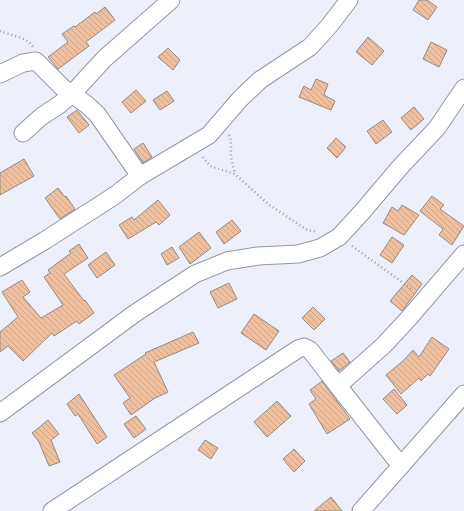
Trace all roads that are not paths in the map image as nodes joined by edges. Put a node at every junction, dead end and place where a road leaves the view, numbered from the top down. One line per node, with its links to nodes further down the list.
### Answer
1 (171, 0): 5 (street)
2 (349, 0): 7 (street)
3 (0, 74): 5 (street)
4 (464, 88): 12 (street)
5 (72, 94): 6 (street); 7 (street)
6 (23, 133)
7 (140, 176): 9 (street)
8 (464, 254): 10 (street)
9 (0, 266)
10 (338, 386): 13 (street); 14 (street)
11 (464, 394): 13 (street)
12 (0, 414)
13 (400, 466): 15 (street)
14 (52, 511)
15 (361, 511)

